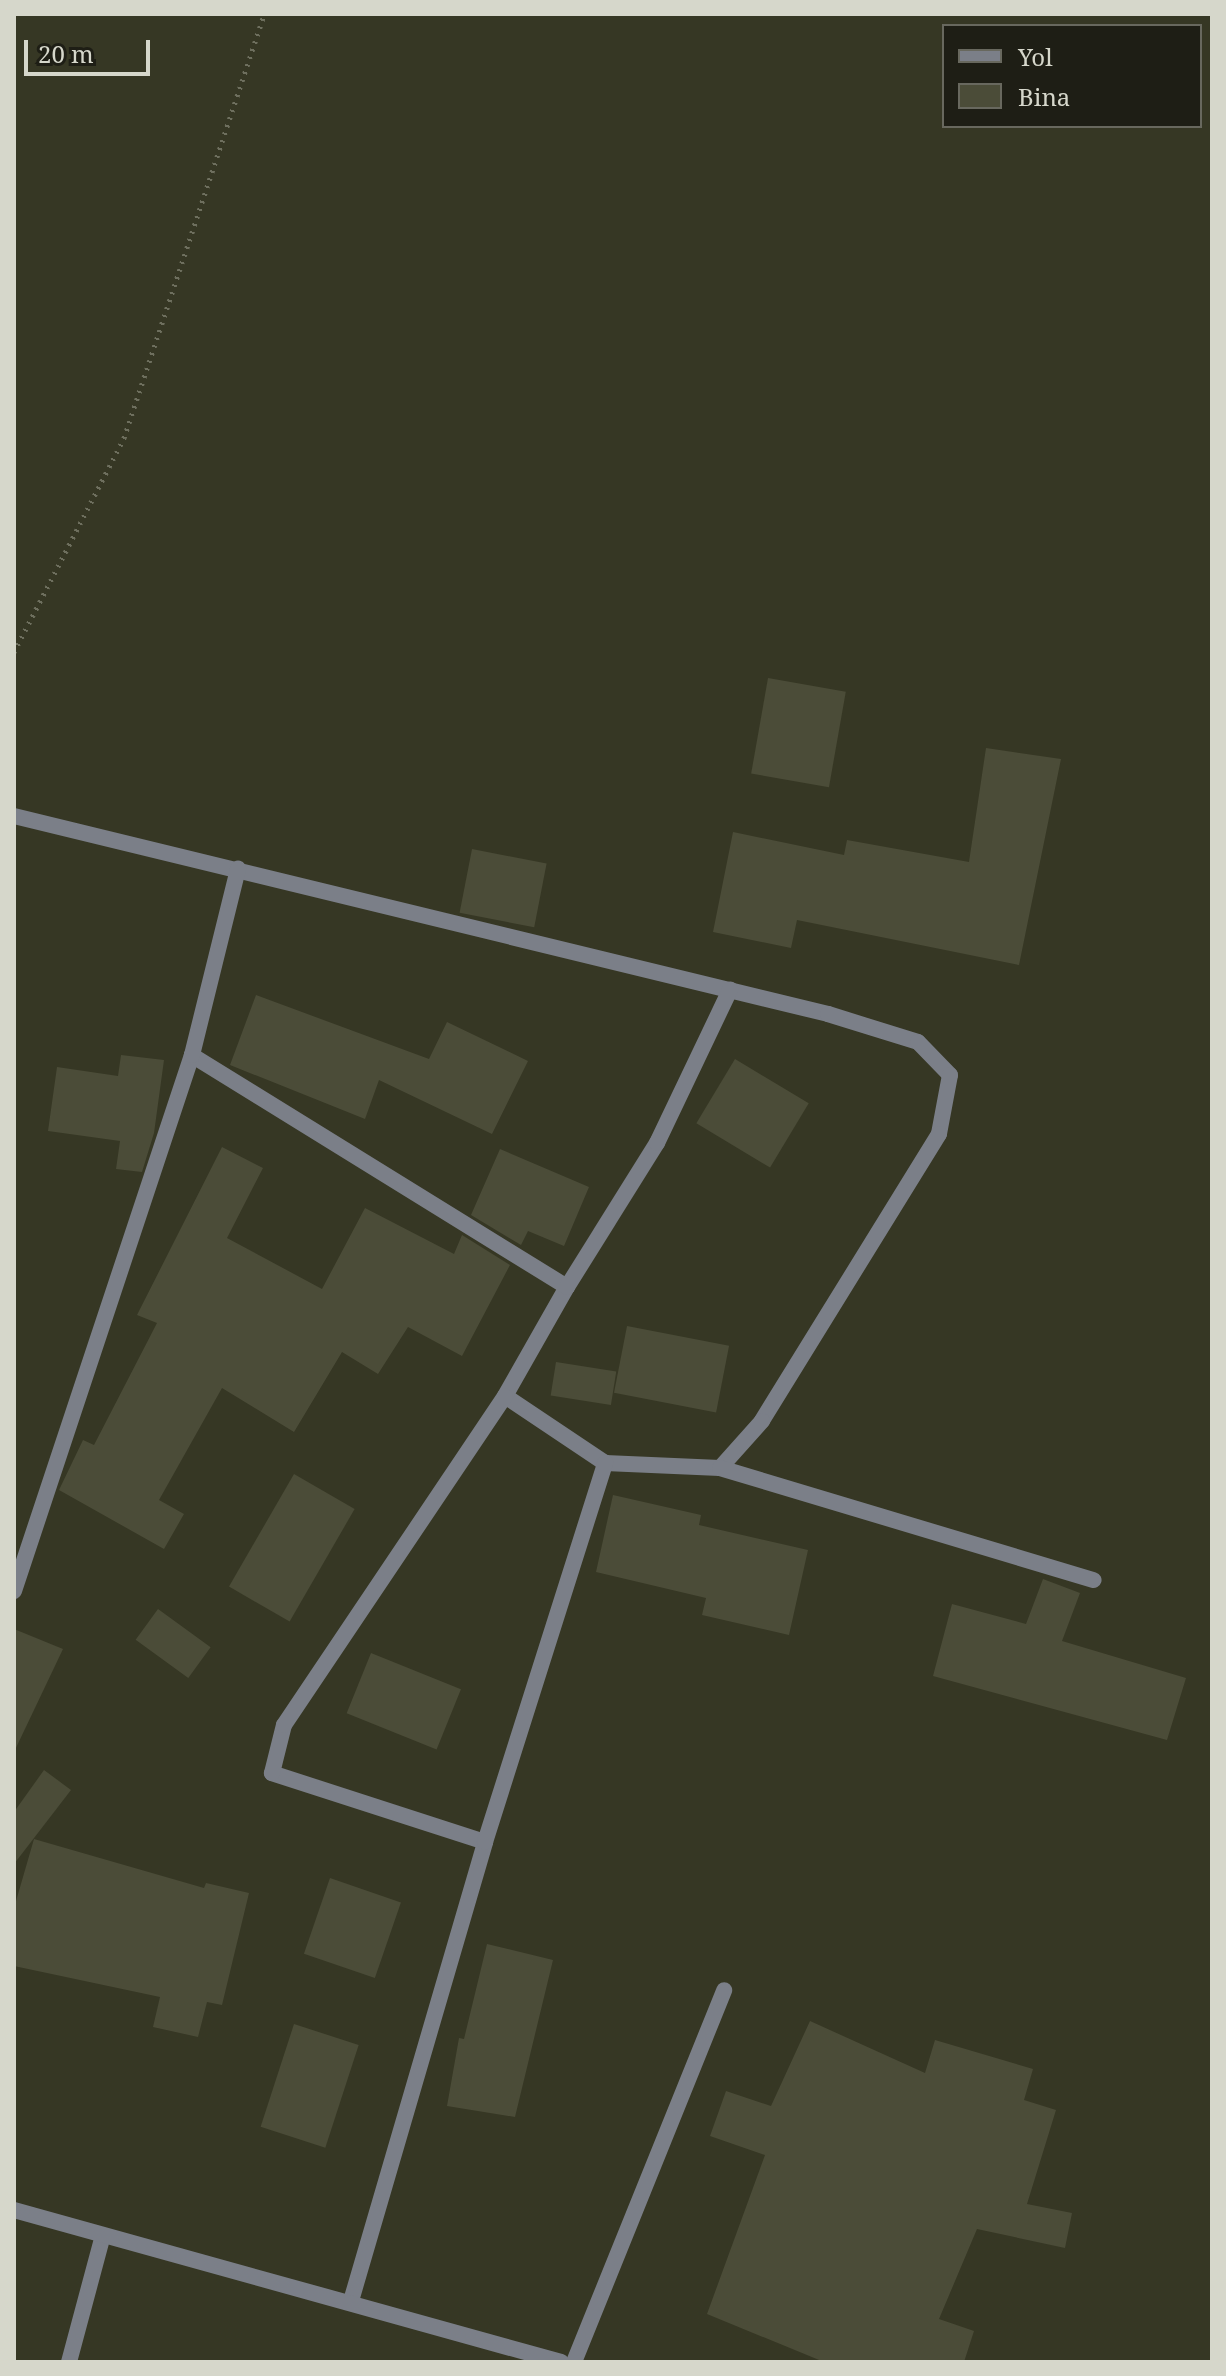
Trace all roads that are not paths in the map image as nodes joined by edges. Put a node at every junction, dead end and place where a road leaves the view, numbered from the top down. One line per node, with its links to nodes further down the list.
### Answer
1 (14, 816): 2 (street)
2 (238, 869): 3 (street); 4 (street)
3 (730, 990): 5 (street); 8 (street)
4 (192, 1055): 5 (street); 10 (street)
5 (567, 1287): 6 (street)
6 (505, 1396): 7 (street); 11 (street)
7 (605, 1463): 8 (street); 11 (street)
8 (720, 1468): 9 (street)
9 (1094, 1580)
10 (14, 1591)
11 (485, 1842): 15 (street)
12 (724, 1990): 18 (street)
13 (14, 2210): 14 (street)
14 (103, 2235): 15 (street); 16 (street)
15 (351, 2301): 17 (street)
16 (69, 2362)
17 (561, 2362)
18 (574, 2362)

